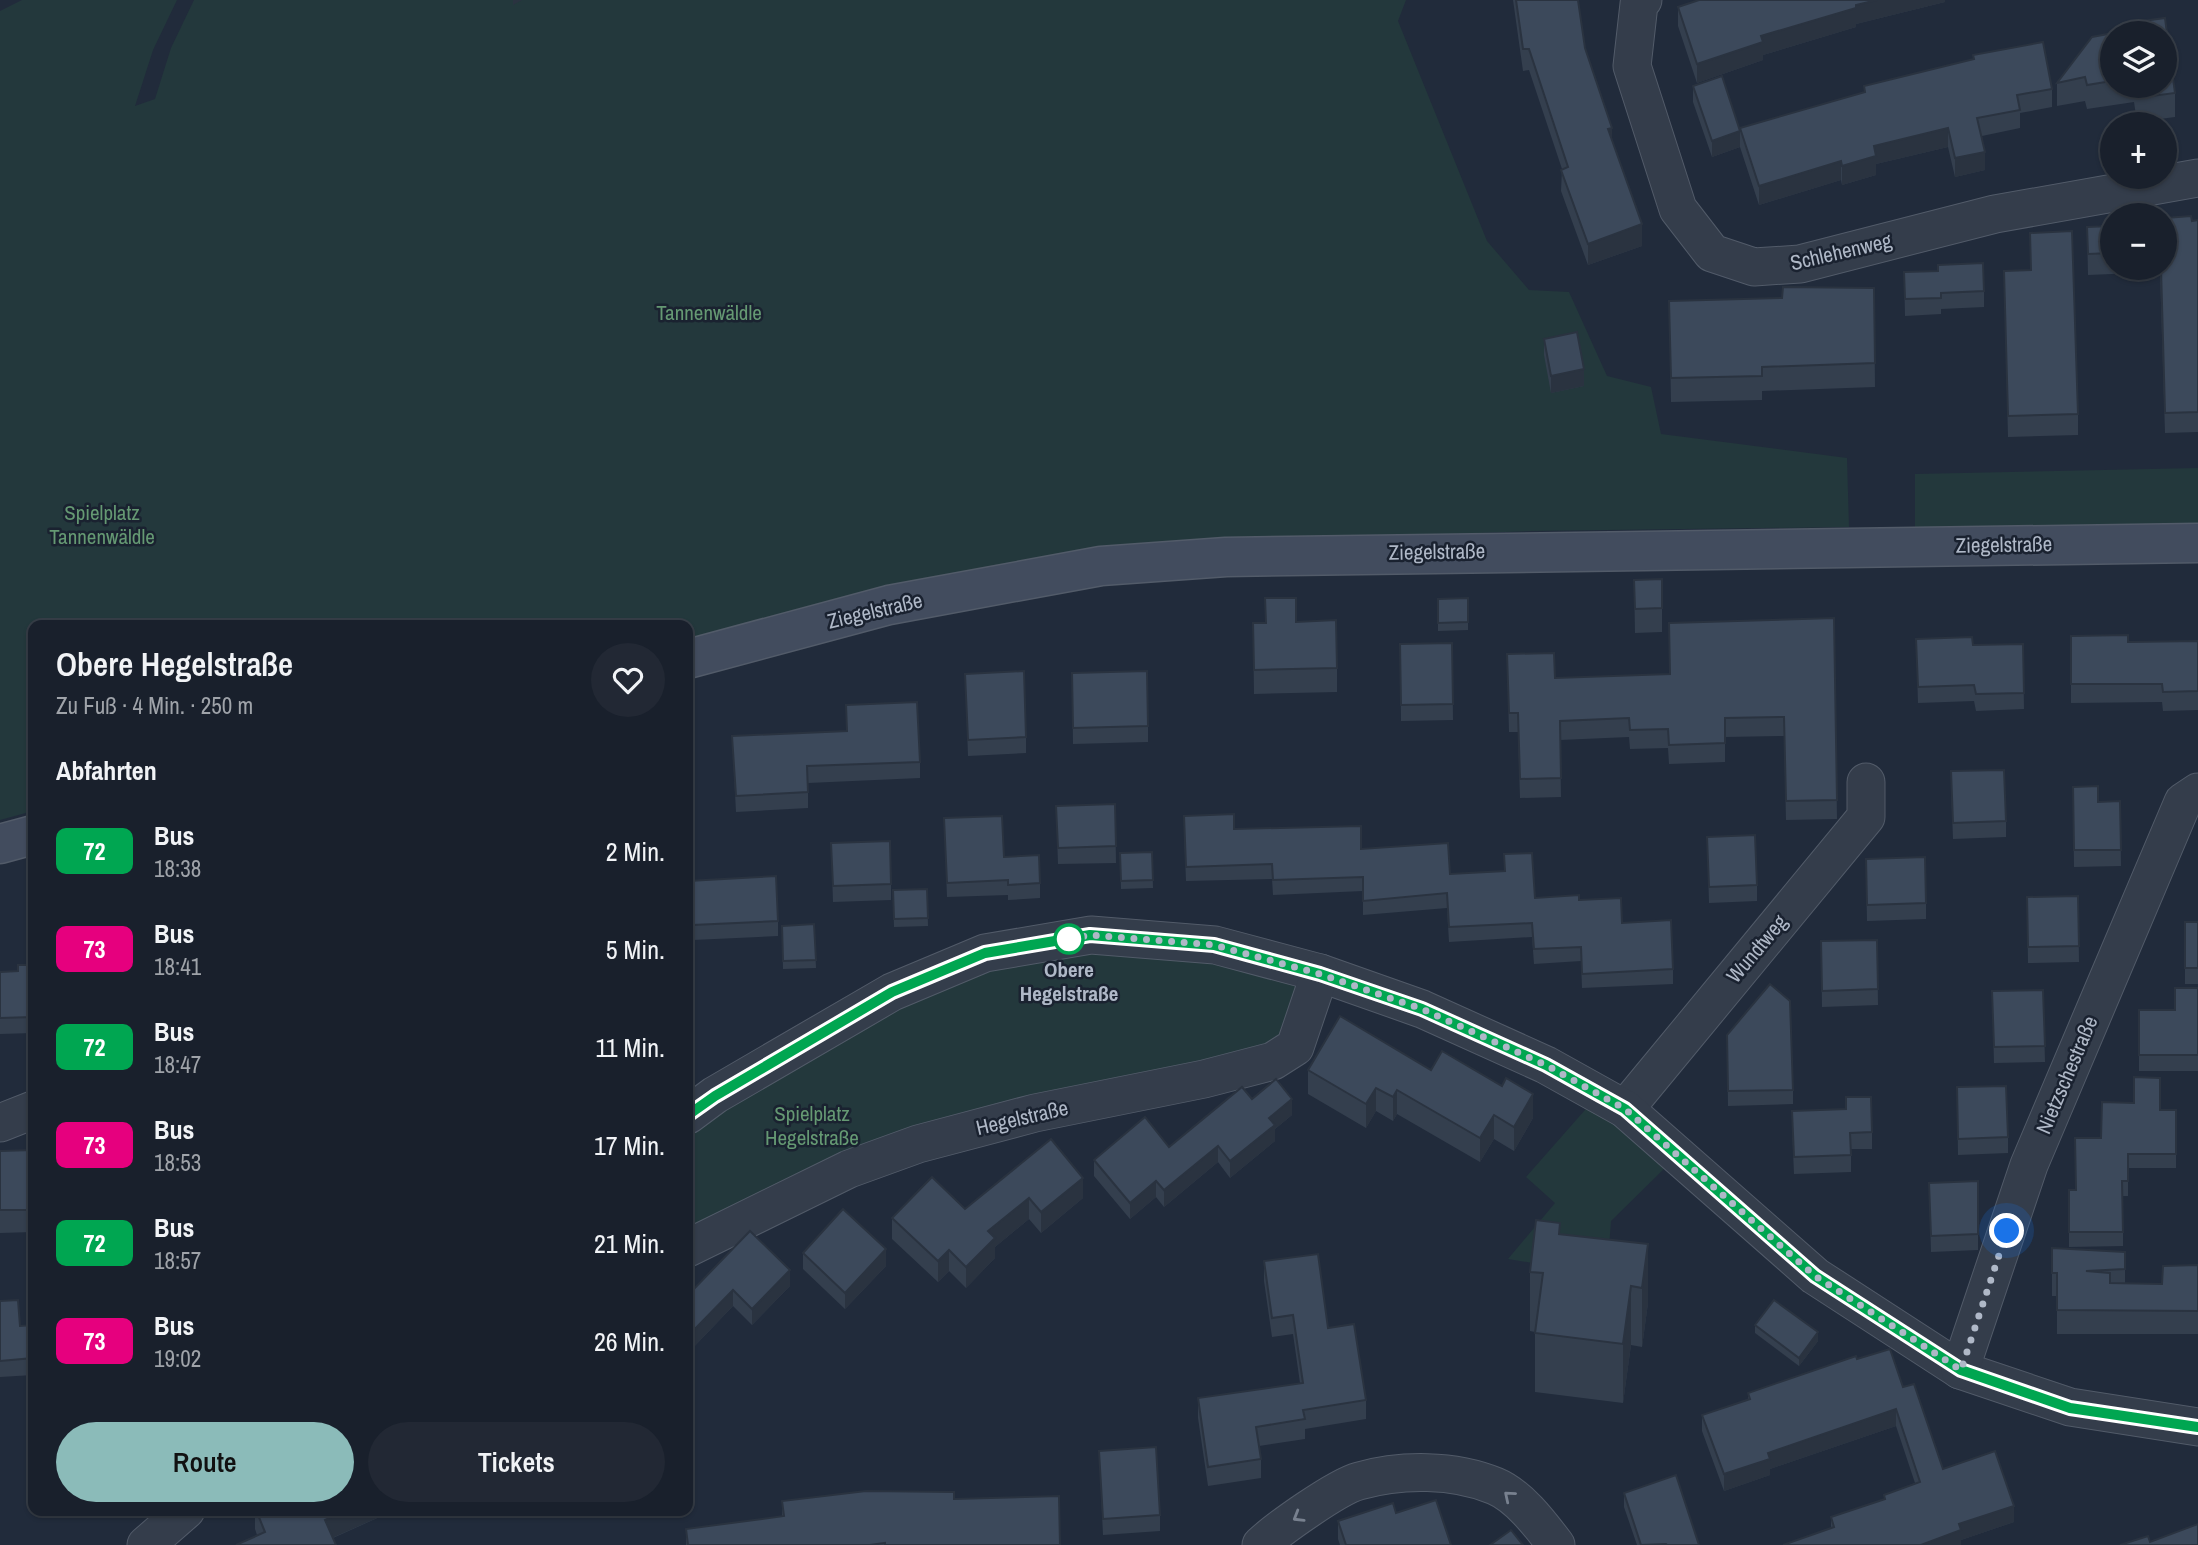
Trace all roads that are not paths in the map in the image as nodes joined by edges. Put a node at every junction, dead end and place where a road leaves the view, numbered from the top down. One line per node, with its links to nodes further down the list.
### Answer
1 (1643, 0): 2 (street, Schlehenweg)
2 (2198, 178)
3 (2198, 543): 4 (main road, Ziegelstraße)
4 (693, 658)
5 (1866, 782): 11 (street, Wundtweg)
6 (2198, 792): 15 (street, Nietzschestraße)
7 (28, 836): 8 (main road)
8 (0, 844)
9 (1320, 974): 10 (street); 11 (street); 14 (street, Hegelstraße)
10 (697, 1096)
11 (1625, 1109): 15 (street)
12 (28, 1112): 13 (street)
13 (0, 1123)
14 (693, 1246)
15 (1961, 1370): 16 (street)
16 (2198, 1427)
17 (179, 1516): 18 (street)
18 (146, 1545)
19 (1261, 1545): 20 (street, one-way to 19)
20 (1556, 1545)

